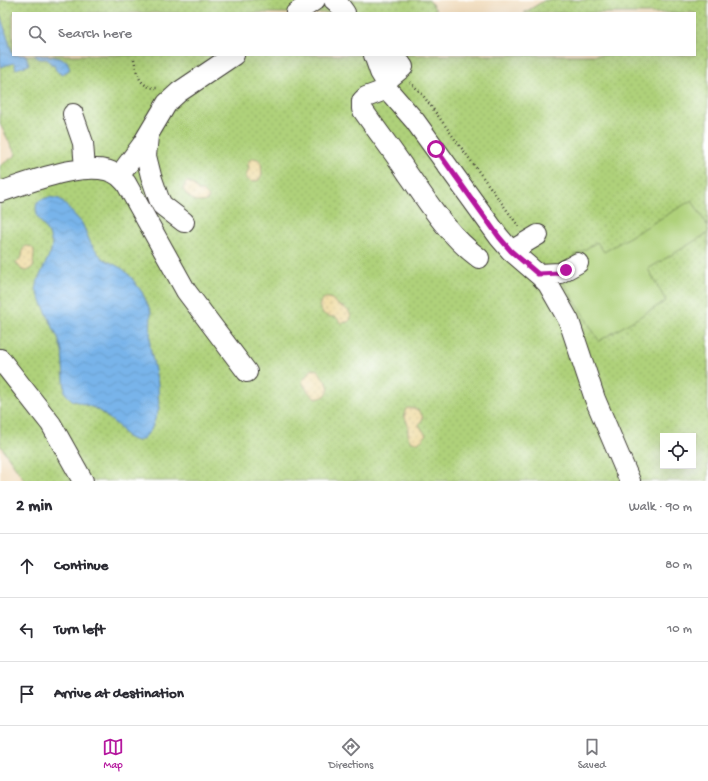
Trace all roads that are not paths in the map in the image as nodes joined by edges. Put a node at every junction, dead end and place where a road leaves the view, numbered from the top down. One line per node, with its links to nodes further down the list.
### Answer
1 (334, 0): 2 (lane)
2 (344, 12)
3 (233, 56): 8 (lane)
4 (375, 56): 5 (lane); 6 (lane)
5 (403, 58): 6 (lane)
6 (385, 86): 14 (lane); 15 (lane)
7 (73, 114): 9 (lane)
8 (148, 136): 10 (lane); 12 (lane)
9 (85, 169): 10 (lane); 11 (lane)
10 (119, 176): 19 (lane)
11 (0, 192)
12 (184, 222)
13 (538, 235): 14 (lane)
14 (516, 248): 17 (lane)
15 (479, 258)
16 (578, 263): 17 (lane)
17 (538, 274): 21 (lane)
18 (0, 359): 20 (lane)
19 (247, 372)
20 (84, 481)
21 (630, 481)

